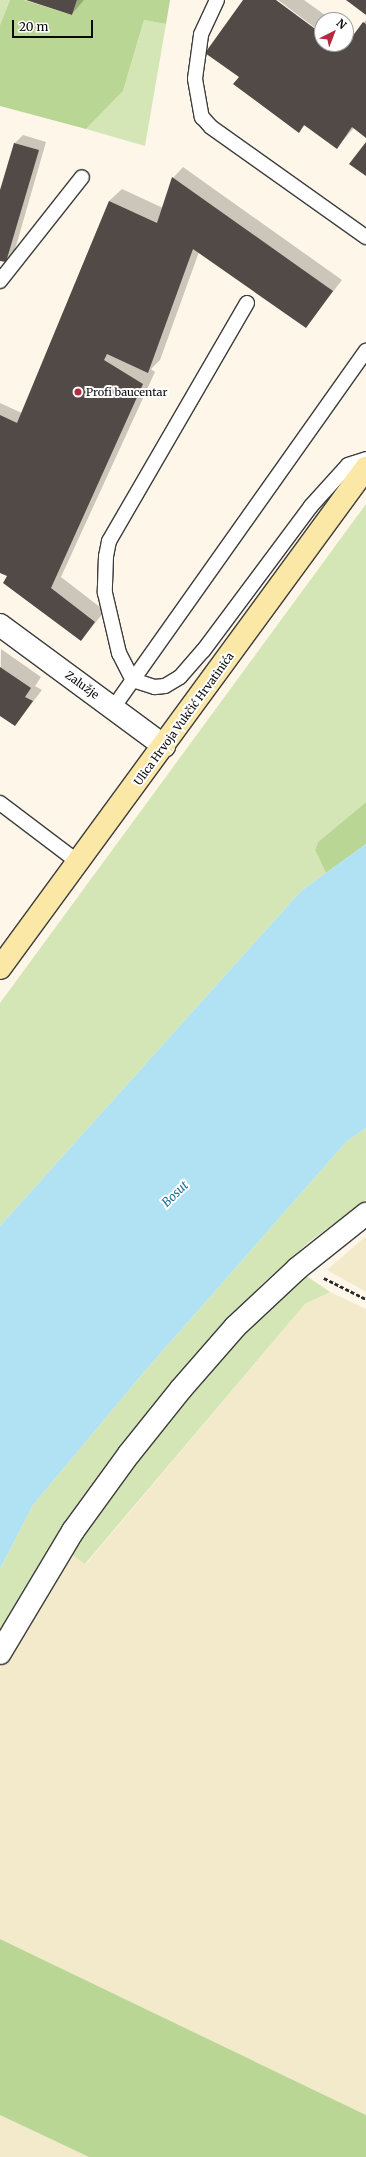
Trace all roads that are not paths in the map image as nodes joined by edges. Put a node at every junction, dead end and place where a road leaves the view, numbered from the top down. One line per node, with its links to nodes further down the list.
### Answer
1 (217, 0): 3 (lane)
2 (82, 177): 4 (lane)
3 (366, 237)
4 (0, 281)
5 (247, 303): 10 (lane)
6 (366, 351): 10 (lane)
7 (366, 459): 10 (lane)
8 (366, 468): 12 (main road, Ulica Hrvoja Vukčić Hrvatinića)
9 (0, 625): 11 (street, Zalužje)
10 (133, 680): 11 (lane)
11 (114, 708): 12 (street, Zalužje)
12 (164, 746): 14 (main road, Ulica Hrvoja Vukčić Hrvatinića)
13 (0, 803): 14 (lane)
14 (78, 862): 15 (main road, Ulica Hrvoja Vukčić Hrvatinića)
15 (0, 968)
16 (366, 1214): 17 (street)
17 (0, 1653)

